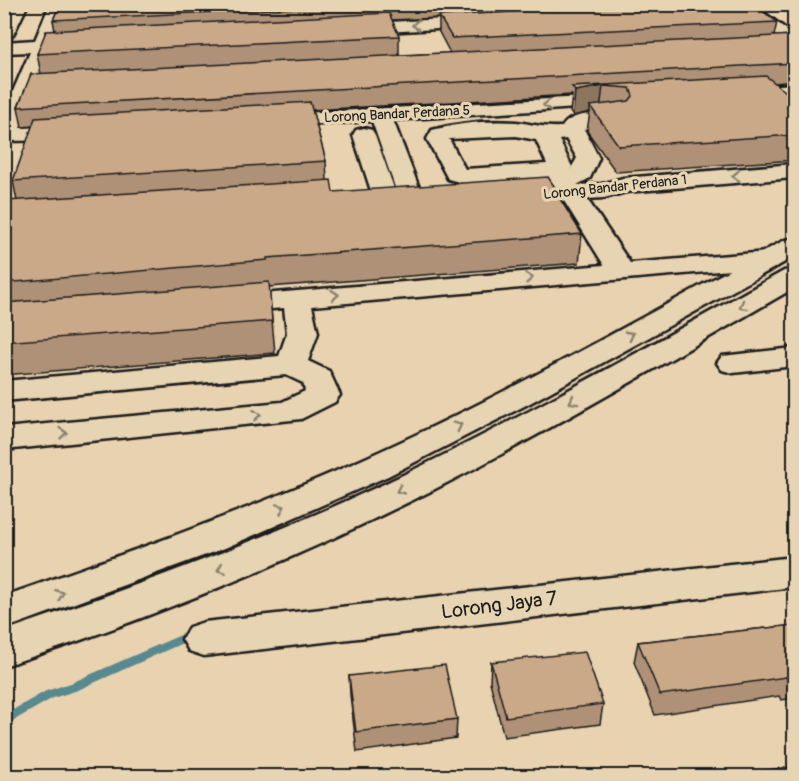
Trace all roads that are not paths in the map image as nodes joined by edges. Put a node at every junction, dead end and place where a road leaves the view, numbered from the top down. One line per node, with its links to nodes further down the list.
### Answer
1 (20, 4): 8 (main road)
2 (744, 6): 5 (main road); 10 (main road)
3 (57, 7): 4 (main road); 11 (main road)
4 (79, 8)
5 (723, 9)
6 (496, 21): 7 (main road, one-way to 7)
7 (329, 30)
8 (4, 35)
9 (77, 43): 11 (main road)
10 (795, 44): 12 (main road)
11 (42, 45): 13 (main road); 15 (main road)
12 (771, 46)
13 (4, 48)
14 (47, 85): 15 (main road)
15 (24, 87): 24 (main road)
16 (795, 90): 17 (main road)
17 (716, 95)
18 (795, 109): 19 (main road)
19 (734, 112)
20 (369, 116): 21 (main road, Lorong Bandar Perdana 5); 23 (main road, Lorong Bandar Perdana 5, one-way to 20); 30 (main road); 30 (main road)
21 (253, 122)
22 (90, 132): 24 (main road)
23 (573, 132): 25 (main road); 29 (main road)
24 (6, 133)
25 (545, 135): 26 (main road); 26 (main road)
26 (495, 152): 28 (main road); 28 (main road)
27 (795, 171): 29 (main road, Lorong Bandar Perdana 1, one-way to 29)
28 (462, 176): 30 (main road)
29 (577, 183): 30 (main road); 31 (main road, Lorong Bandar Perdana 1); 33 (main road)
30 (425, 195)
31 (488, 198)
32 (786, 261): 33 (main road); 42 (main road, one-way to 32); 44 (main road, one-way to 44)
33 (622, 271): 34 (main road, one-way to 33)
34 (296, 298): 35 (main road); 38 (main road)
35 (203, 306)
36 (795, 357): 37 (main road)
37 (733, 363)
38 (290, 365): 39 (main road); 40 (main road, one-way to 38)
39 (4, 391)
40 (4, 439)
41 (795, 572): 43 (main road, Lorong Jaya 7)
42 (4, 613)
43 (204, 639)
44 (4, 649)

